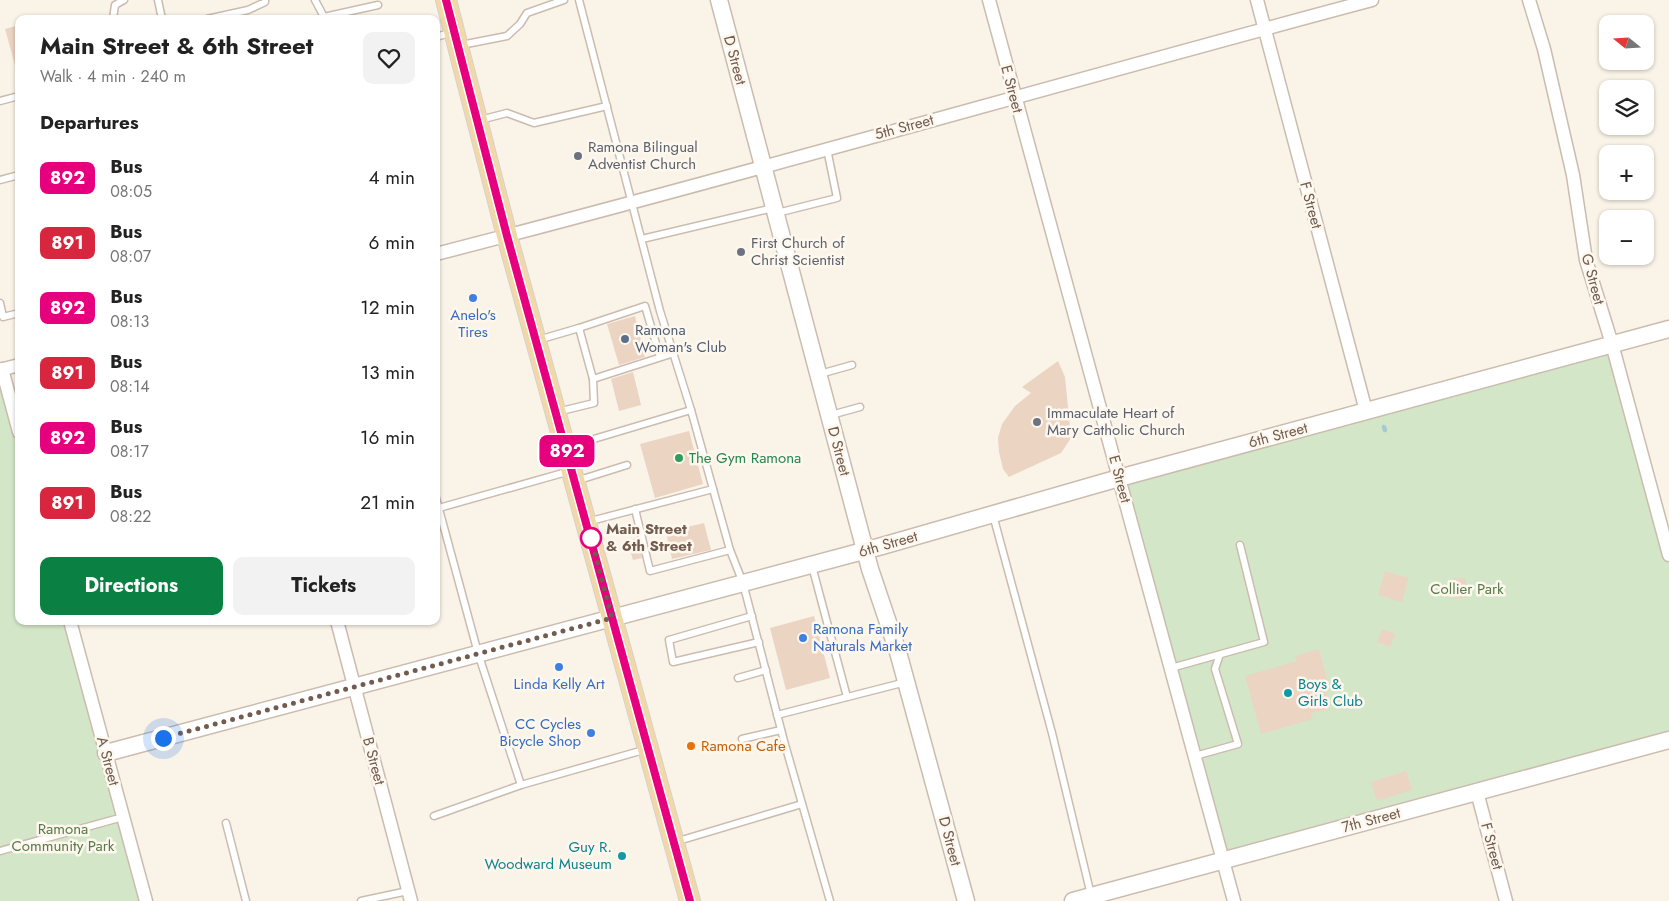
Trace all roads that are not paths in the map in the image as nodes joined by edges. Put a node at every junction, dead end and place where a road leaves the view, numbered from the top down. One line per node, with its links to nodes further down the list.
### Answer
1 (124, 0): 14 (lane)
2 (158, 0): 15 (lane)
3 (265, 0): 16 (lane)
4 (315, 0): 17 (lane)
5 (446, 0): 20 (main road)
6 (564, 0): 20 (lane)
7 (579, 0): 24 (lane)
8 (719, 0): 27 (street, D Street)
9 (990, 0): 22 (street, E Street)
10 (1256, 0): 19 (street, F Street)
11 (1372, 0): 19 (street, 5th Street)
12 (1529, 0): 40 (street, G Street)
13 (378, 5): 18 (lane)
14 (114, 15)
15 (161, 15)
16 (225, 15)
17 (323, 15)
18 (333, 15)
19 (1264, 29): 22 (street, 5th Street); 50 (street, F Street)
20 (449, 38): 25 (main road)
21 (15, 97): 23 (lane)
22 (1014, 98): 26 (street, 5th Street); 57 (street, E Street)
23 (0, 101)
24 (607, 106): 25 (lane); 30 (lane)
25 (477, 121): 32 (main road)
26 (826, 148): 27 (street, 5th Street); 31 (lane)
27 (763, 165): 30 (street, 5th Street); 31 (street, D Street)
28 (15, 176): 29 (lane)
29 (0, 180)
30 (633, 203): 32 (street, 5th Street); 33 (lane)
31 (775, 211): 33 (lane); 46 (street, D Street)
32 (507, 236): 34 (street, 5th Street); 39 (main road)
33 (642, 239): 41 (lane)
34 (440, 253)
35 (0, 303): 36 (lane)
36 (15, 314)
37 (579, 328): 39 (lane); 42 (lane); 47 (lane)
38 (1669, 328): 40 (street, 6th Street)
39 (536, 341): 51 (main road)
40 (1612, 344): 50 (street, 6th Street); 67 (street, G Street)
41 (674, 353): 42 (lane); 49 (lane)
42 (660, 357): 47 (lane)
43 (852, 365): 46 (lane)
44 (15, 366): 45 (street)
45 (1, 370): 53 (street)
46 (819, 375): 52 (street, D Street)
47 (593, 379): 51 (lane)
48 (860, 407): 52 (lane)
49 (691, 410): 54 (lane); 58 (lane)
50 (1366, 411): 57 (street, 6th Street)
51 (556, 412): 54 (main road)
52 (830, 415): 66 (street, D Street)
53 (15, 418)
54 (566, 447): 56 (main road)
55 (628, 464): 56 (lane)
56 (574, 476): 59 (lane); 63 (main road)
57 (1119, 478): 62 (street, 6th Street); 77 (street, E Street)
58 (713, 489): 60 (lane); 65 (lane)
59 (440, 508)
60 (635, 509): 63 (lane); 65 (lane)
61 (440, 512): 75 (lane)
62 (993, 514): 66 (street, 6th Street); 100 (lane)
63 (586, 522): 71 (main road)
64 (1240, 545): 76 (lane)
65 (730, 550): 69 (lane)
66 (866, 550): 68 (street, 6th Street); 80 (street, D Street)
67 (1669, 555)
68 (811, 565): 69 (street, 6th Street); 82 (lane)
69 (743, 583): 70 (lane); 71 (street, 6th Street)
70 (752, 616): 74 (lane); 74 (lane)
71 (612, 618): 75 (street, 6th Street); 87 (main road)
72 (71, 625): 88 (street, A Street)
73 (338, 625): 81 (street, B Street)
74 (759, 642): 78 (lane)
75 (478, 654): 81 (street, 6th Street); 90 (lane)
76 (1218, 657): 77 (lane); 89 (lane)
77 (1171, 668): 89 (street, E Street)
78 (766, 670): 79 (lane); 83 (lane)
79 (738, 678)
80 (906, 682): 82 (lane); 106 (street, D Street)
81 (354, 687): 88 (street, 6th Street); 99 (street, B Street)
82 (847, 697): 83 (lane)
83 (777, 716): 84 (lane)
84 (781, 730): 85 (lane); 92 (lane)
85 (742, 738)
86 (1669, 740): 91 (street, 7th Street)
87 (648, 748): 90 (lane); 96 (main road)
88 (106, 753): 94 (street, A Street)
89 (1195, 756): 98 (street, E Street)
90 (521, 785): 93 (lane)
91 (1477, 792): 98 (street, 7th Street); 109 (street, F Street)
92 (802, 804): 96 (lane); 105 (lane)
93 (434, 816)
94 (123, 817): 97 (lane); 101 (street, A Street)
95 (226, 823): 102 (lane)
96 (674, 842): 104 (main road)
97 (0, 851)
98 (1223, 860): 100 (street, 7th Street); 108 (street, E Street)
99 (409, 896): 103 (lane)
100 (1091, 896): 107 (street, 7th Street)
101 (146, 901)
102 (246, 901)
103 (361, 901)
104 (690, 901)
105 (830, 901)
106 (966, 901)
107 (1073, 901)
108 (1234, 901)
109 (1506, 901)

